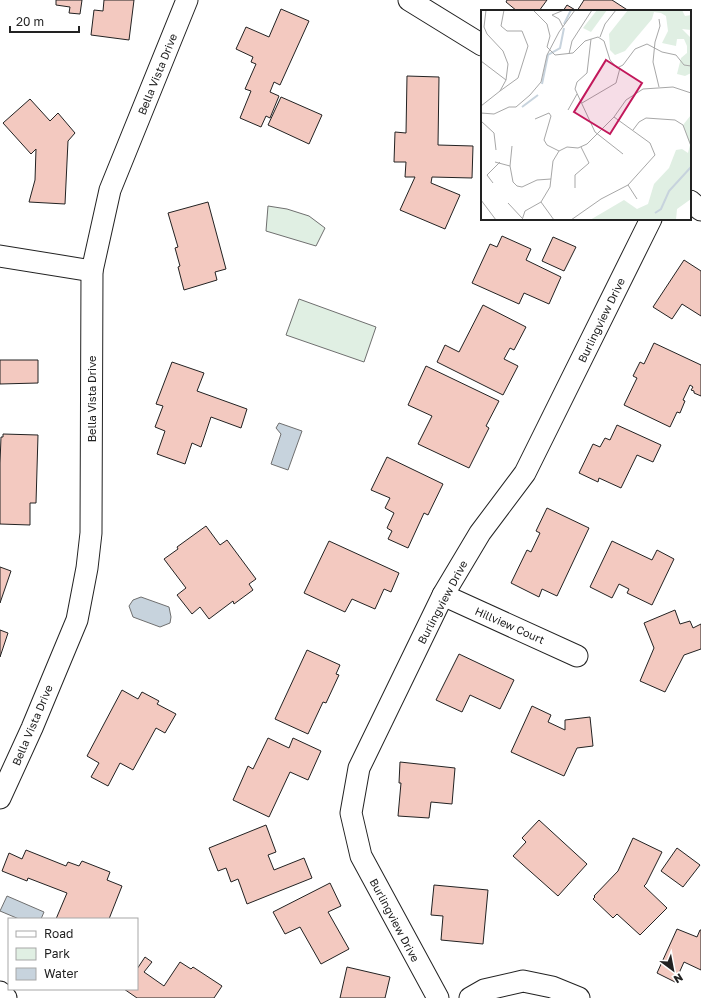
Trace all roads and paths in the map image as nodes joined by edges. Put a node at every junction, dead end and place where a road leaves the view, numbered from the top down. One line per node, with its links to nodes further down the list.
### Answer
1 (187, 0): 8 (street, Bella Vista Drive)
2 (410, 0): 3 (street)
3 (481, 44)
4 (691, 202): 5 (street)
5 (701, 210)
6 (651, 220): 9 (street, Burlingview Drive)
7 (0, 256): 8 (street)
8 (92, 271): 11 (street, Bella Vista Drive)
9 (444, 595): 10 (street, Hillview Court); 14 (street, Burlingview Drive)
10 (577, 656)
11 (0, 798)
12 (0, 992): 13 (street)
13 (6, 998)
14 (438, 998)
15 (470, 998): 16 (street)
16 (579, 998)

